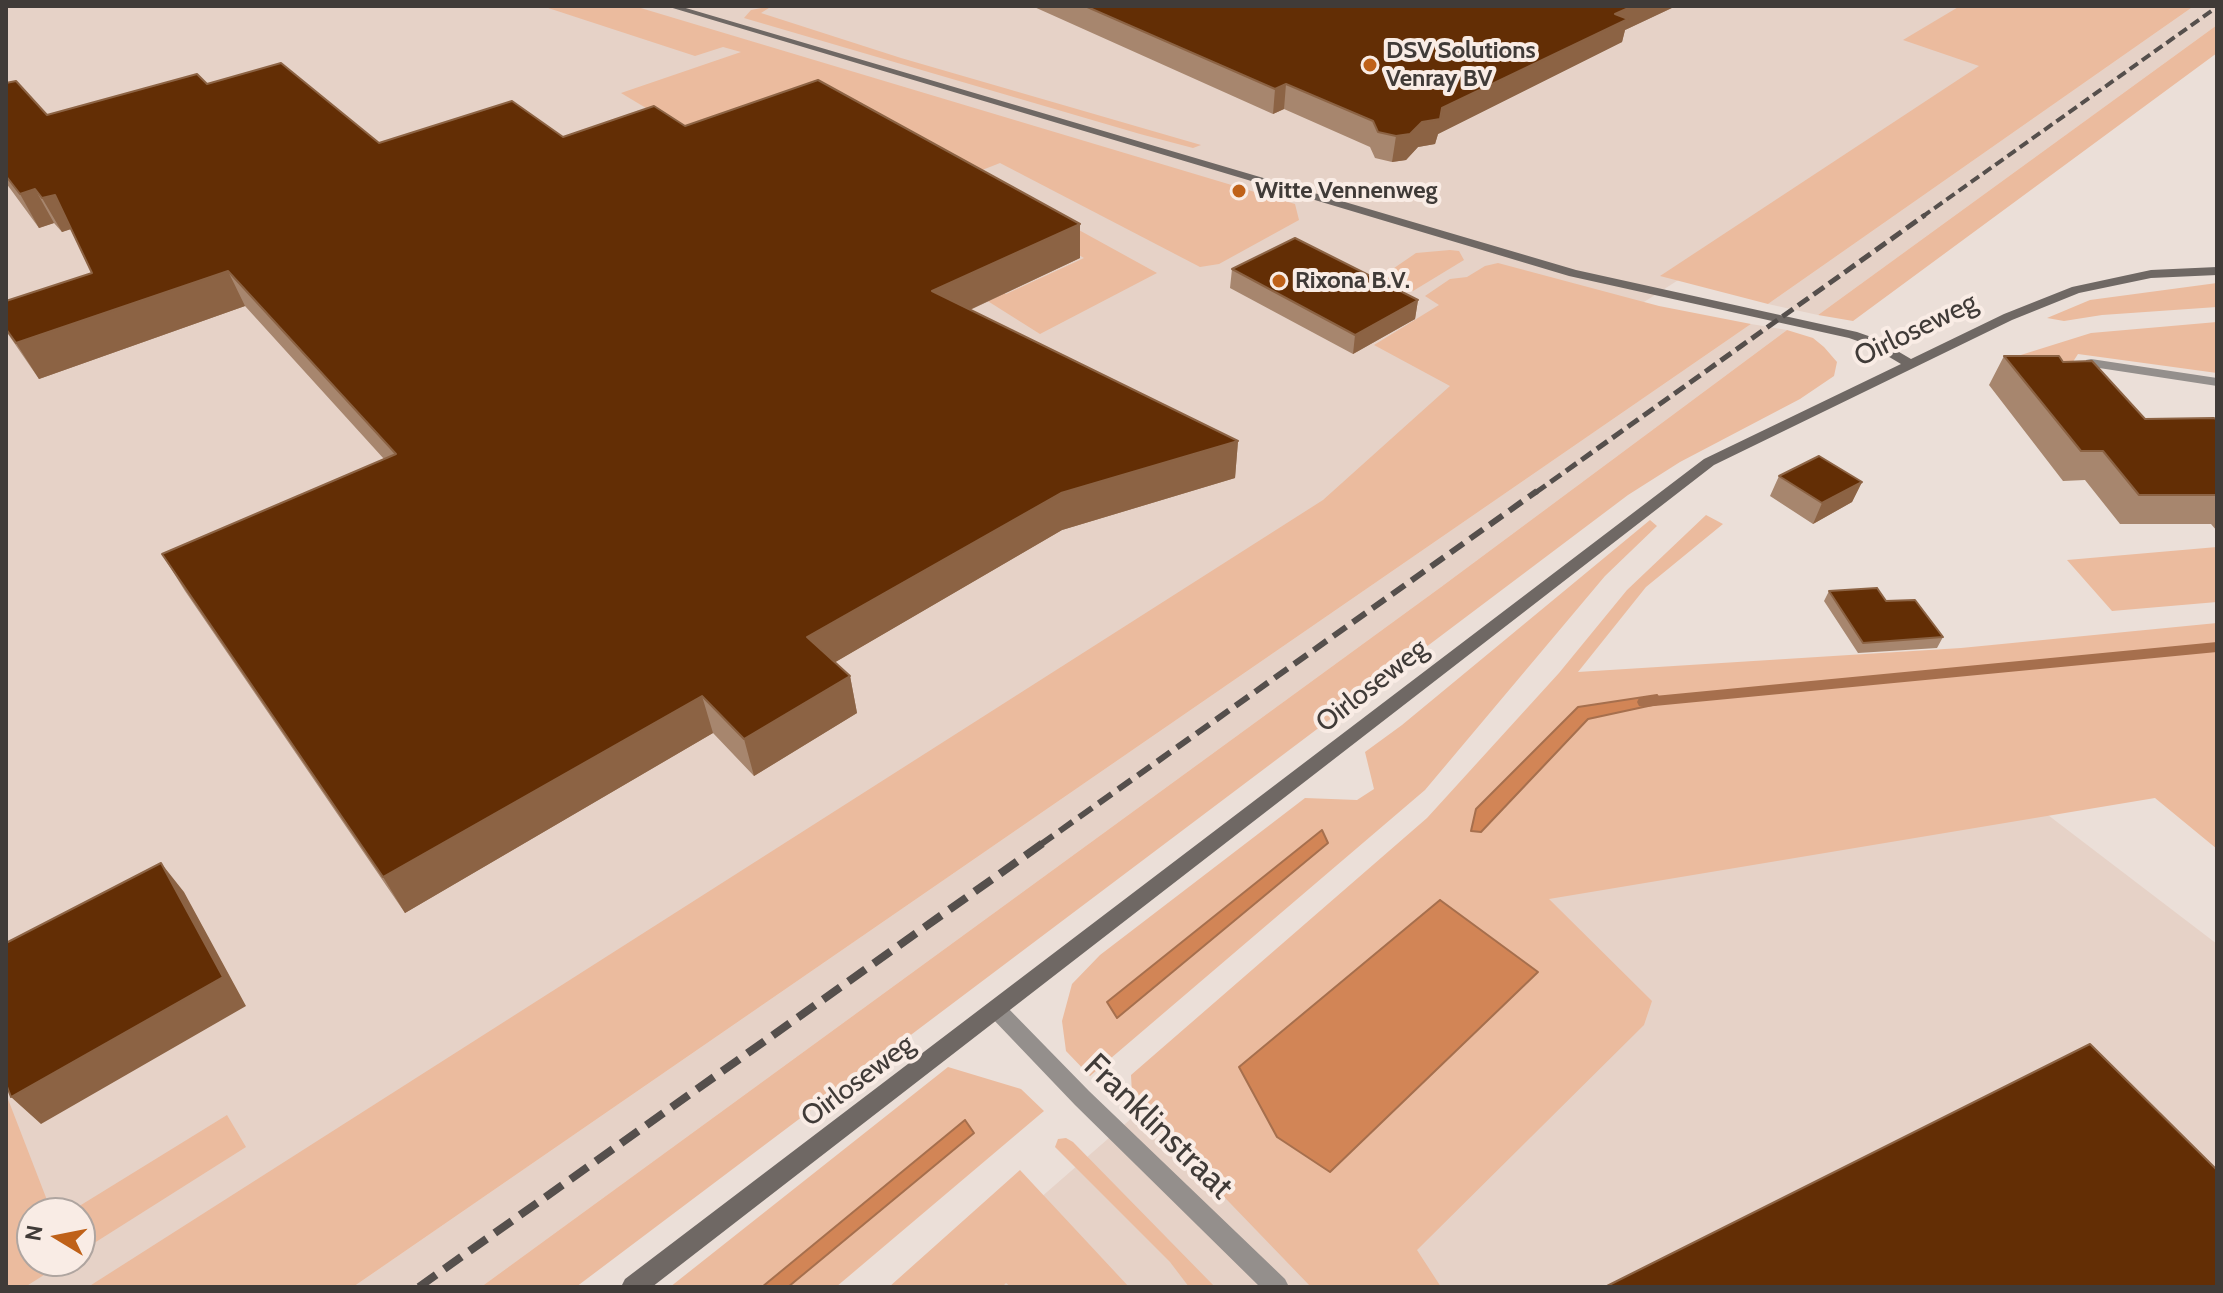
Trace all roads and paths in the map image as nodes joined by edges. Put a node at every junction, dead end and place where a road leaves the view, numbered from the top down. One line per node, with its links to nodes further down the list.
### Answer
1 (670, 6): 4 (street)
2 (2217, 271): 4 (street, Oirloseweg)
3 (2091, 363): 5 (street)
4 (1911, 364): 6 (street, Oirloseweg)
5 (2217, 382)
6 (997, 1010): 7 (street, Oirloseweg); 8 (street, Franklinstraat)
7 (633, 1287)
8 (1277, 1287)

